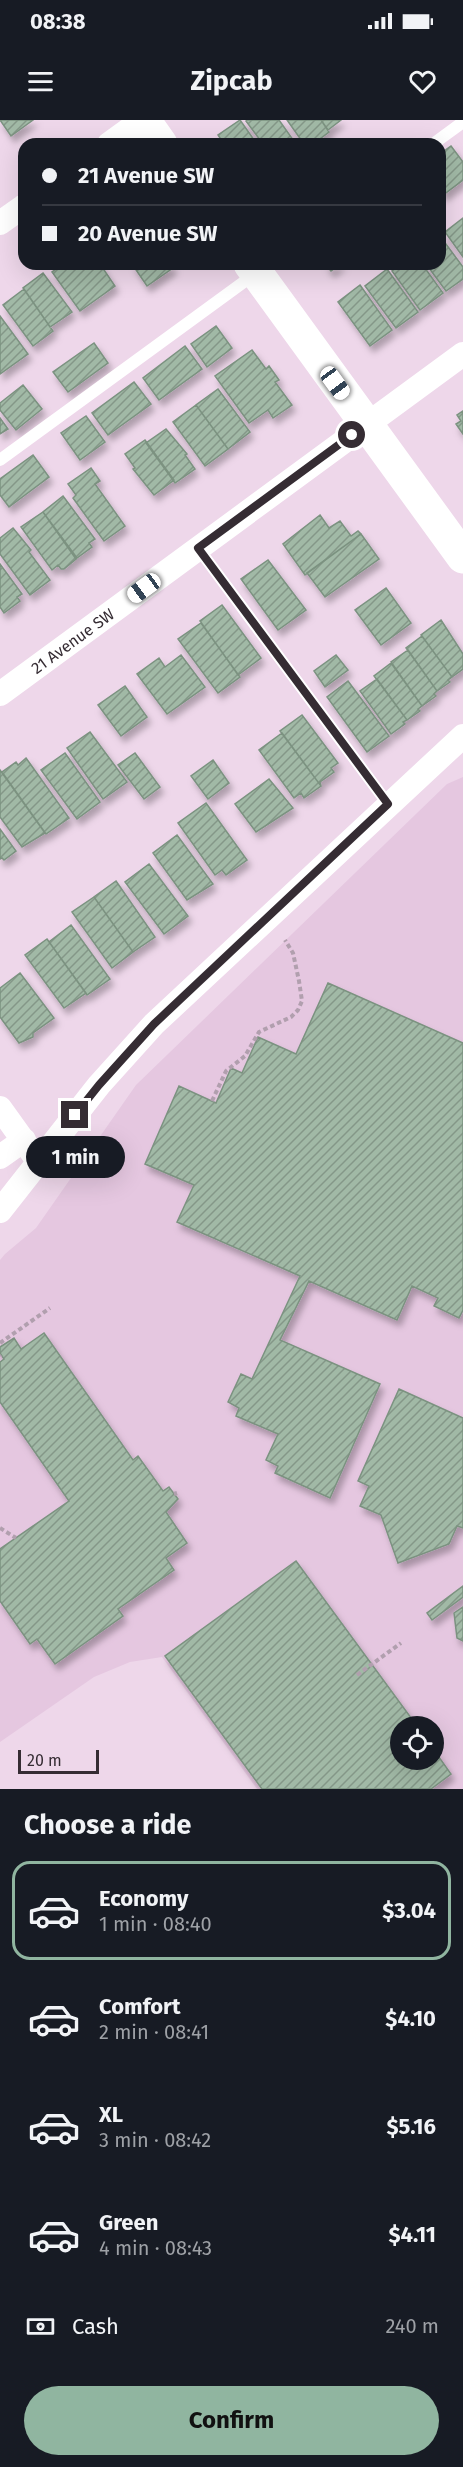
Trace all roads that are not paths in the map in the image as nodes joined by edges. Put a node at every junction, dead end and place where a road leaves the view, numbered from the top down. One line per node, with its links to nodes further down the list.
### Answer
1 (143, 120): 3 (street); 4 (street)
2 (463, 122): 5 (lane)
3 (118, 138)
4 (156, 138)
5 (441, 138)
6 (18, 210): 7 (street)
7 (0, 223)
8 (254, 270): 12 (lane)
9 (260, 270): 11 (street)
10 (463, 354): 11 (street, 21 Avenue SW)
11 (365, 425): 13 (street, 21 Avenue SW); 14 (street)
12 (0, 459)
13 (198, 548): 15 (street, 21 Avenue SW); 17 (lane)
14 (463, 557)
15 (0, 694)
16 (463, 736): 17 (street)
17 (388, 804): 21 (street)
18 (0, 1108): 19 (street)
19 (24, 1140): 20 (street); 21 (street)
20 (0, 1157)
21 (38, 1161): 22 (street)
22 (0, 1211)

